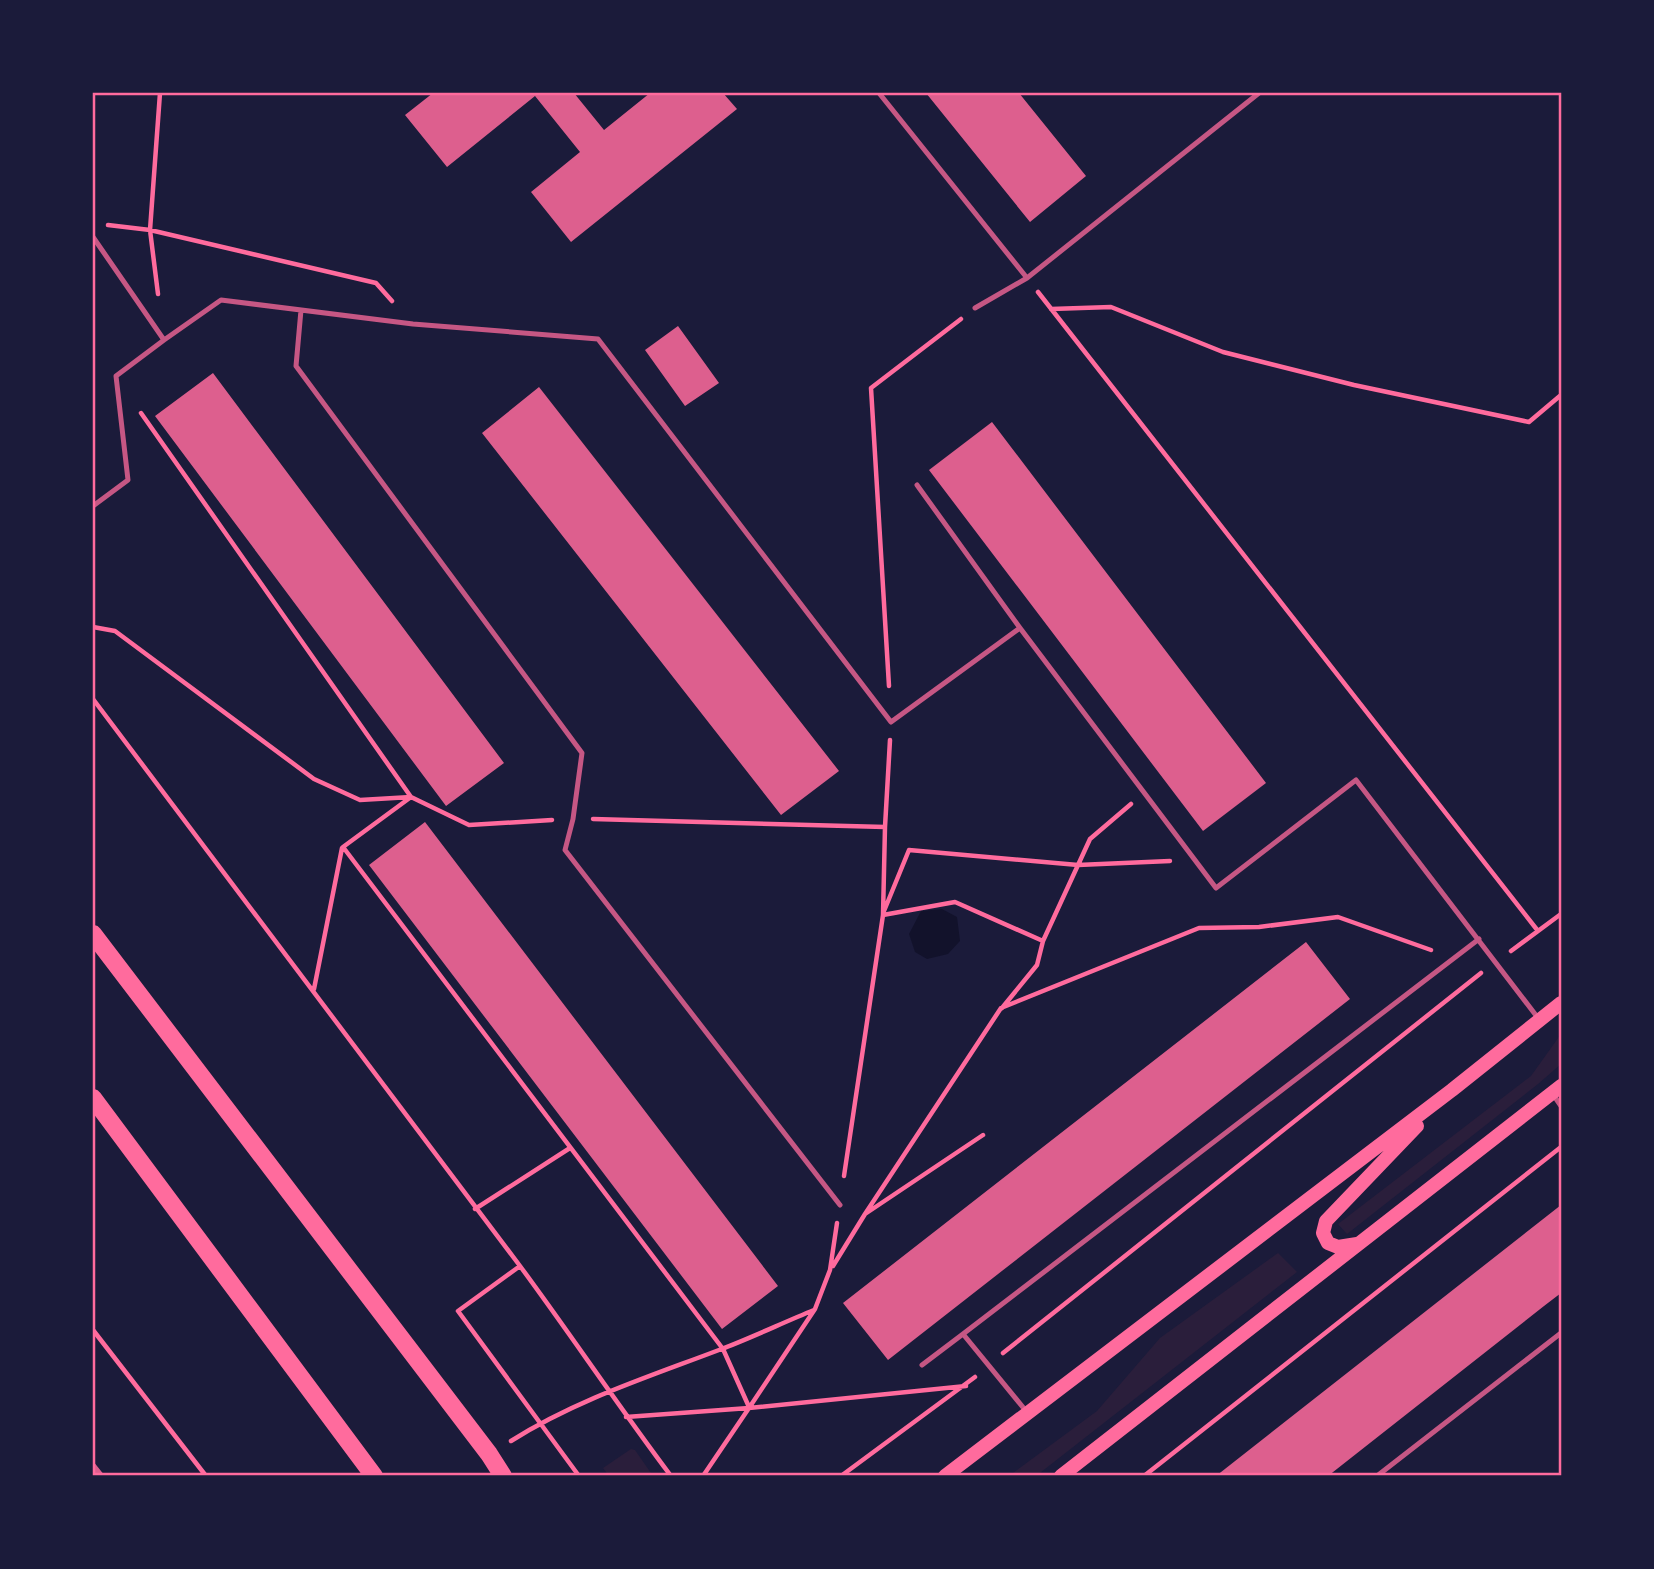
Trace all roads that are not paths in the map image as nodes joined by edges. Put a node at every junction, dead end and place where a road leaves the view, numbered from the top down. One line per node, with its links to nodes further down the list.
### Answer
1 (879, 93): 4 (lane)
2 (1259, 93): 4 (lane)
3 (93, 237): 7 (lane)
4 (1027, 278): 5 (lane)
5 (975, 308)
6 (301, 310): 7 (lane); 10 (lane); 19 (lane)
7 (164, 340): 9 (lane)
8 (916, 485): 10 (lane)
9 (93, 506)
10 (1020, 628): 12 (lane)
11 (93, 934): 26 (main road)
12 (1479, 939): 14 (lane); 21 (lane)
13 (1561, 1003): 14 (main road)
14 (1540, 1020): 15 (main road)
15 (1452, 1090): 20 (main road); 24 (main road)
16 (1556, 1090): 18 (lane); 20 (main road)
17 (93, 1098): 25 (main road)
18 (1561, 1106)
19 (840, 1205)
20 (1360, 1244): 28 (main road)
21 (963, 1334): 23 (lane); 24 (lane)
22 (1561, 1334): 29 (lane)
23 (922, 1365)
24 (1028, 1415): 27 (main road)
25 (374, 1476)
26 (503, 1476)
27 (945, 1476)
28 (1061, 1476)
29 (1377, 1476)

